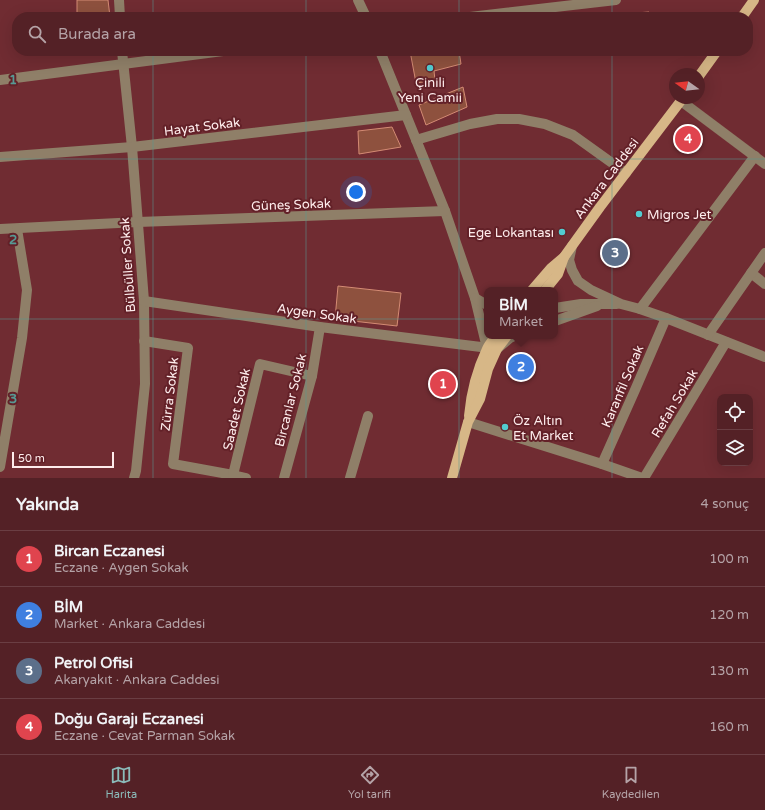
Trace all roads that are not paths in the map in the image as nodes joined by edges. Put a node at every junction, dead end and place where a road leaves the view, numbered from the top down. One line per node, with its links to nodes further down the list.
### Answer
1 (119, 0): 5 (street)
2 (358, 0): 6 (street)
3 (616, 0): 7 (street)
4 (754, 0): 8 (main road)
5 (120, 12)
6 (364, 12)
7 (513, 12)
8 (746, 12)
9 (122, 56): 13 (street, Bülbüller Sokak)
10 (185, 56): 13 (street)
11 (382, 56): 18 (street)
12 (713, 56): 14 (main road)
13 (123, 64): 15 (street); 20 (street, Bülbüller Sokak)
14 (705, 68)
15 (0, 80)
16 (678, 104): 24 (main road, Ankara Caddesi)
17 (688, 104): 21 (street)
18 (406, 115): 19 (street); 20 (street, Hayat Sokak)
19 (416, 140): 24 (street); 25 (street)
20 (132, 147): 22 (street, Hayat Sokak); 26 (street, Bülbüller Sokak)
21 (755, 156): 23 (street); 42 (street)
22 (0, 157)
23 (765, 164)
24 (626, 173): 29 (main road, Ankara Caddesi)
25 (445, 211): 26 (street, Güneş Sokak); 36 (street)
26 (138, 222): 27 (street, Güneş Sokak); 37 (street, Bülbüller Sokak)
27 (17, 229): 28 (street, Güneş Sokak); 60 (street)
28 (0, 230)
29 (572, 246): 31 (main road, Ankara Caddesi); 40 (street)
30 (765, 253): 32 (street)
31 (564, 257): 34 (main road, Ankara Caddesi); 35 (main road)
32 (751, 273): 33 (street); 47 (street)
33 (765, 284)
34 (535, 287)
35 (547, 287)
36 (475, 298): 38 (street); 45 (street)
37 (144, 301): 46 (street, Aygen Sokak); 52 (street, Bülbüller Sokak)
38 (484, 303)
39 (602, 304): 40 (street); 41 (street); 44 (street)
40 (621, 304): 42 (street)
41 (558, 308)
42 (640, 309): 43 (street)
43 (666, 318): 47 (street); 59 (street, Karanfil Sokak)
44 (558, 320)
45 (484, 324)
46 (320, 327): 54 (street, Aygen Sokak); 56 (street, Bircanlar Sokak)
47 (708, 335): 53 (street)
48 (489, 339): 54 (street)
49 (495, 339): 54 (main road)
50 (503, 339): 54 (main road)
51 (508, 339): 54 (street)
52 (144, 341): 61 (street, Zürra Sokak); 62 (street, Bülbüller Sokak)
53 (726, 342): 55 (street); 67 (street, Refah Sokak)
54 (492, 348): 58 (main road)
55 (765, 357)
56 (312, 376): 61 (street, Saadet Sokak); 64 (street, Bircanlar Sokak)
57 (368, 416): 65 (street)
58 (468, 422): 59 (street); 66 (main road)
59 (602, 464): 67 (street)
60 (0, 467)
61 (233, 475): 63 (street)
62 (134, 478)
63 (246, 478)
64 (284, 478)
65 (350, 478)
66 (452, 478)
67 (643, 478)

